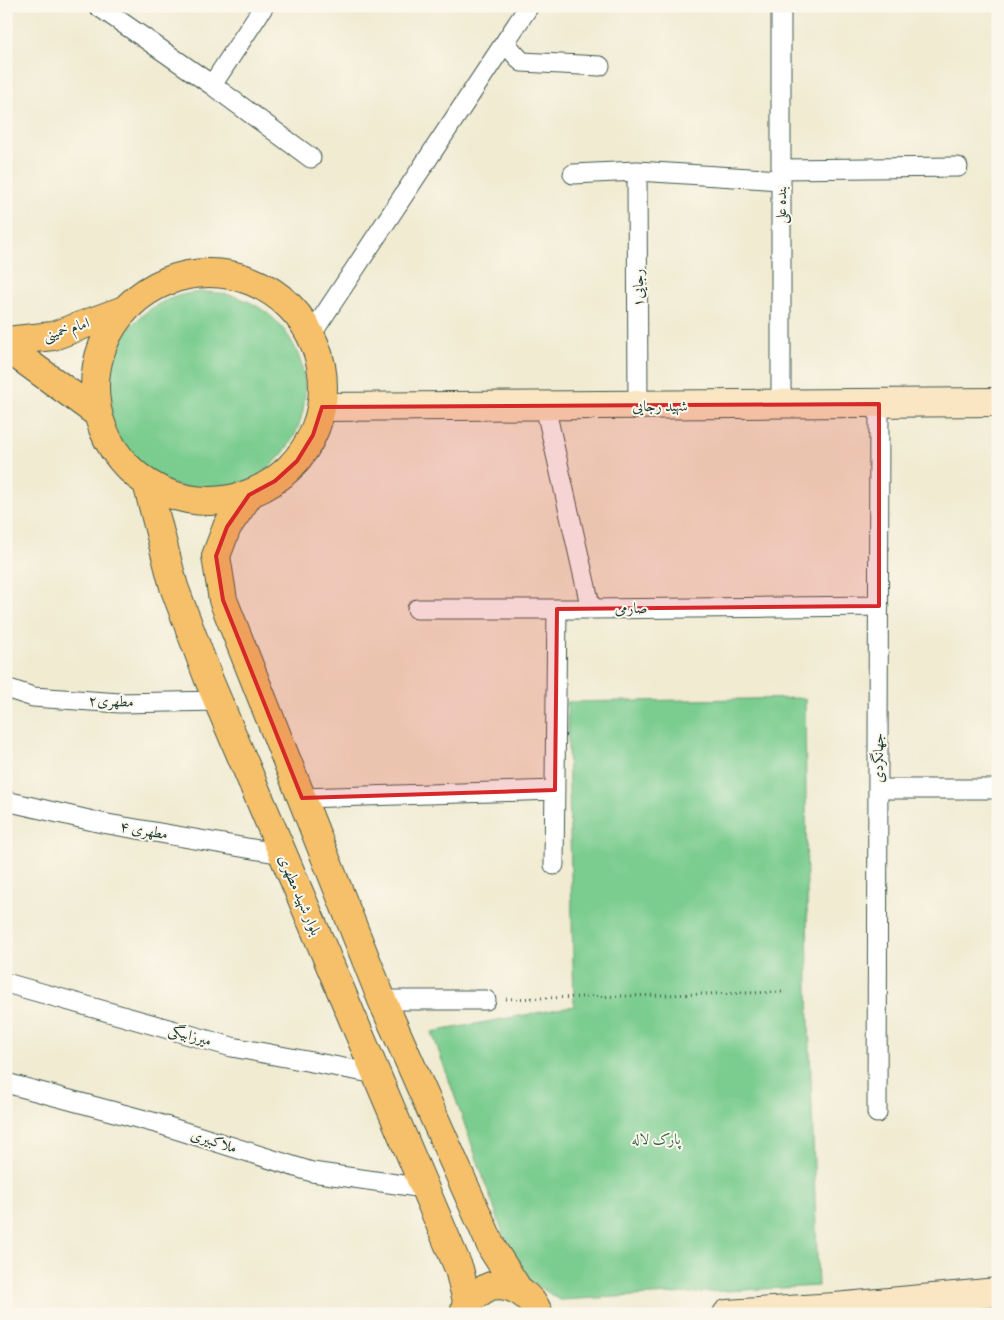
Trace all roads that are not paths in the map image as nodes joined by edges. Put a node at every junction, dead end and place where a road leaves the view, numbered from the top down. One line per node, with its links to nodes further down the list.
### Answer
1 (98, 6): 7 (street)
2 (264, 6): 7 (street)
3 (781, 6): 12 (street, بنده علی)
4 (522, 9): 5 (street)
5 (505, 43): 6 (street); 14 (street)
6 (600, 66)
7 (212, 85): 8 (street)
8 (311, 158)
9 (958, 167): 12 (street)
10 (638, 170): 11 (street); 12 (street); 21 (street, رجایی۱)
11 (573, 174)
12 (781, 175): 18 (street, بنده علی)
13 (124, 310): 14 (main road); 15 (main road, امام خمینی); 23 (main road)
14 (311, 335): 22 (main road)
15 (6, 341)
16 (6, 347): 23 (main road)
17 (998, 402): 19 (main road, شهید رجایی)
18 (781, 404): 19 (main road, شهید رجایی); 21 (main road, شهید رجایی)
19 (880, 404): 26 (street, جهانگردی)
20 (545, 406): 21 (main road, شهید رجایی); 22 (main road, شهید رجایی); 29 (street)
21 (638, 406)
22 (322, 407): 25 (main road)
23 (97, 412): 24 (main road)
24 (147, 483): 25 (main road); 31 (main road, بلوار شهید مطهری)
25 (249, 495): 35 (main road)
26 (879, 606): 29 (street, صارمی); 32 (street, جهانگردی)
27 (417, 609): 28 (street, صارمی)
28 (557, 609): 29 (street, صارمی); 34 (street)
29 (591, 609)
30 (6, 688): 31 (street, مطهری۲)
31 (218, 701): 37 (main road, بلوار شهید مطهری)
32 (878, 789): 33 (street); 44 (street, جهانگردی)
33 (998, 789)
34 (555, 790): 35 (street); 38 (street)
35 (302, 798): 40 (main road)
36 (6, 801): 37 (street, مطهری ۴)
37 (282, 854): 42 (main road, بلوار شهید مطهری)
38 (554, 865)
39 (6, 983): 42 (street, میرزابیگی)
40 (382, 1000): 41 (street); 46 (main road)
41 (486, 1000)
42 (376, 1074): 45 (main road, بلوار شهید مطهری)
43 (6, 1083): 45 (street, ملاکبیری)
44 (877, 1113)
45 (424, 1188): 47 (main road, بلوار شهید مطهری)
46 (493, 1250): 47 (main road); 48 (main road)
47 (459, 1269): 51 (main road, بلوار شهید مطهری)
48 (518, 1289): 51 (main road); 52 (main road)
49 (998, 1292): 50 (main road)
50 (952, 1306): 53 (main road)
51 (466, 1308)
52 (539, 1314)
53 (727, 1314)

